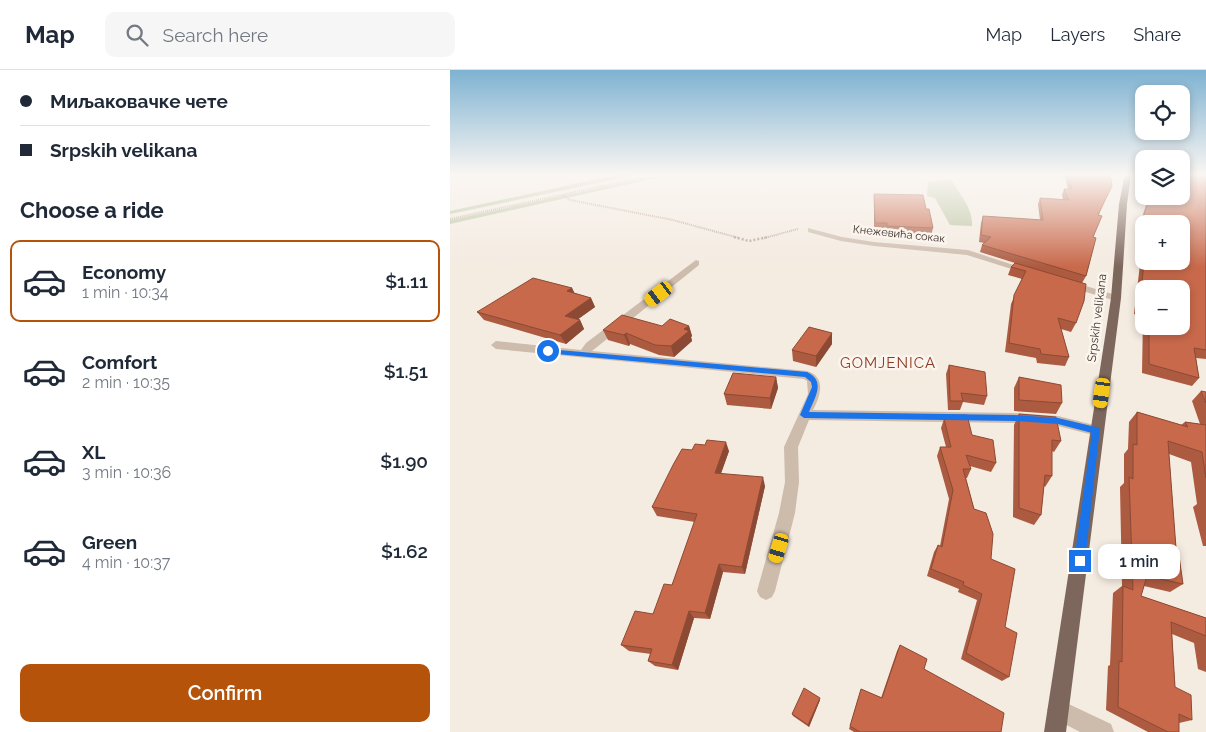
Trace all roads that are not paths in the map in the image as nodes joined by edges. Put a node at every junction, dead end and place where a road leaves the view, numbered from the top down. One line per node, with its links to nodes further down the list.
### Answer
1 (1123, 205): 6 (main road, Srpskih velikana)
2 (811, 230): 4 (street, Кнежевића сокак)
3 (696, 263): 8 (street)
4 (1039, 275)
5 (1056, 280): 6 (street)
6 (1116, 298): 10 (main road, Srpskih velikana)
7 (496, 345): 8 (street)
8 (584, 354): 9 (street)
9 (804, 415): 10 (street); 11 (street)
10 (1097, 431): 12 (main road, Srpskih velikana)
11 (766, 590)
12 (1058, 710): 13 (main road, Srpskih velikana); 14 (street)
13 (1055, 732)
14 (1103, 732)

